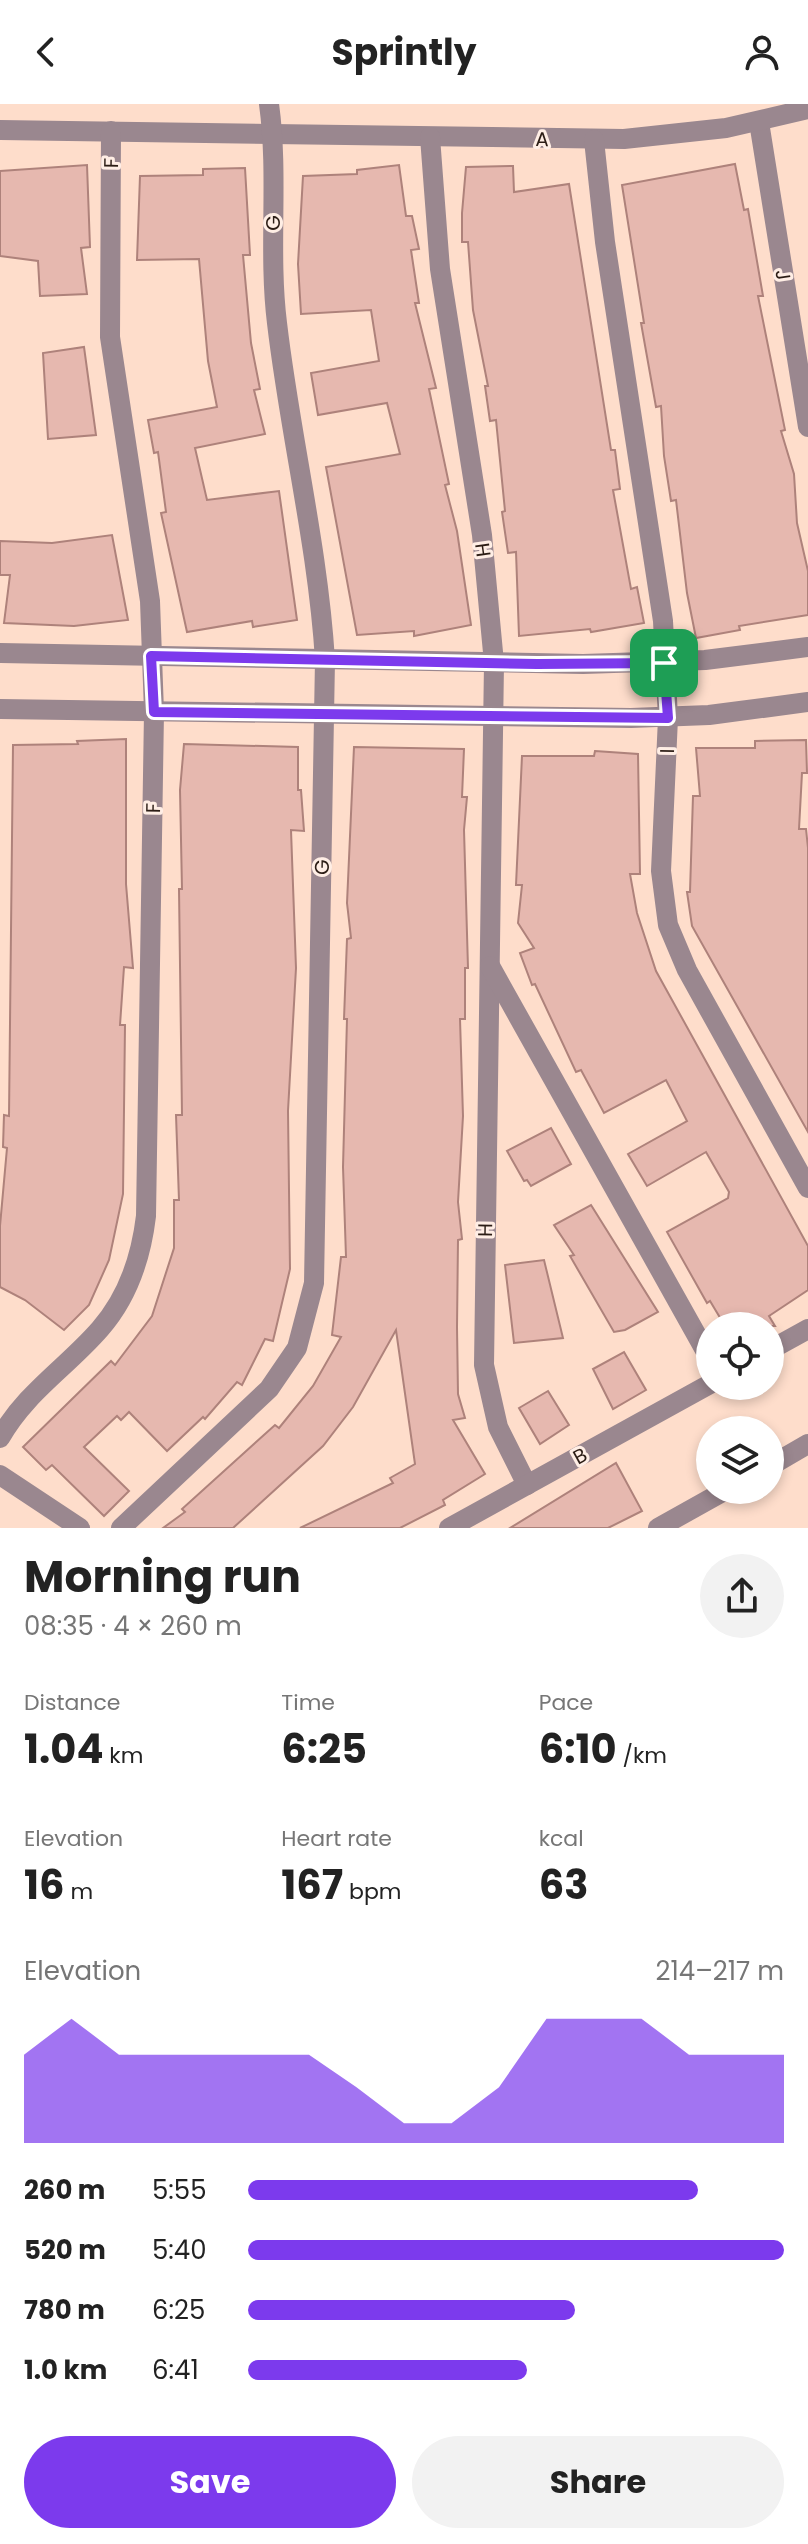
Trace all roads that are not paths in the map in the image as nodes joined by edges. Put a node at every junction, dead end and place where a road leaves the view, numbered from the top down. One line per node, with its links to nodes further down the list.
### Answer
1 (269, 104): 6 (street)
2 (808, 109): 3 (street, A)
3 (759, 122): 8 (street, A); 9 (street, J)
4 (0, 130): 5 (street, A)
5 (111, 131): 6 (street, A); 12 (street, F)
6 (273, 134): 7 (street, A); 13 (street, G)
7 (430, 137): 8 (street, A); 14 (street, H)
8 (594, 140): 15 (street, I)
9 (808, 427)
10 (808, 647): 15 (street)
11 (0, 653): 12 (street)
12 (151, 656): 13 (street); 18 (street, F)
13 (325, 660): 14 (street); 19 (street, G)
14 (494, 663): 15 (street); 20 (street, H)
15 (664, 663): 21 (street, I)
16 (808, 702): 21 (street)
17 (0, 709): 18 (street)
18 (154, 712): 19 (street); 28 (street, F)
19 (324, 714): 20 (street); 35 (street, G)
20 (494, 717): 21 (street); 22 (street, H)
21 (668, 718): 23 (street, I)
22 (490, 966): 25 (street); 32 (street, H)
23 (808, 1188)
24 (808, 1329): 26 (street)
25 (696, 1334)
26 (784, 1342)
27 (696, 1392): 32 (street, B)
28 (0, 1438)
29 (808, 1444): 30 (street)
30 (784, 1458)
31 (0, 1475): 34 (street)
32 (527, 1485): 36 (street, B)
33 (701, 1504): 37 (street)
34 (80, 1528)
35 (121, 1528)
36 (449, 1528)
37 (658, 1528)

